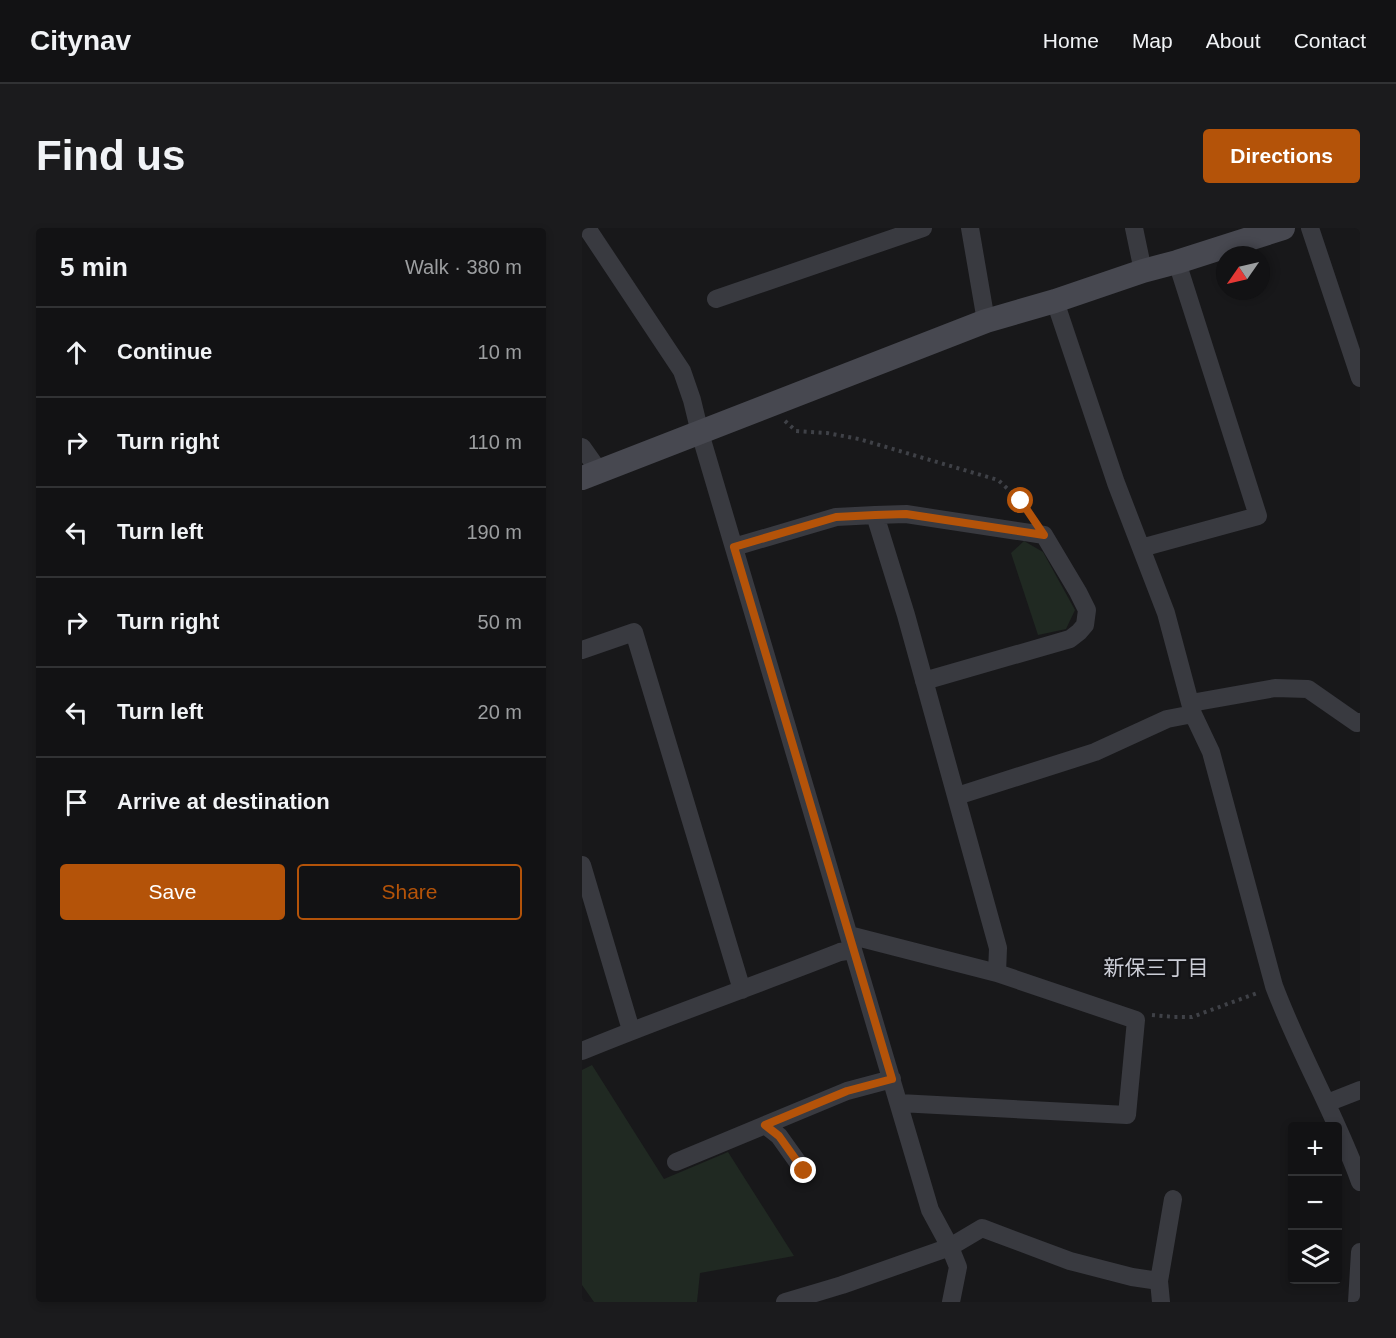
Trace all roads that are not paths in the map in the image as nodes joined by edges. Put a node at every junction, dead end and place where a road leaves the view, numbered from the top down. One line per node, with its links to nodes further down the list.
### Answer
1 (587, 228): 13 (street)
2 (923, 228): 9 (street)
3 (970, 228): 11 (street)
4 (1134, 228): 8 (street)
5 (1283, 228): 7 (street)
6 (1310, 228): 12 (street)
7 (1177, 262): 8 (street); 18 (street)
8 (1143, 271): 10 (street)
9 (716, 300)
10 (1055, 300): 11 (street); 18 (street)
11 (986, 321): 13 (street)
12 (1360, 378)
13 (700, 433): 15 (street); 17 (street)
14 (582, 447): 15 (street)
15 (590, 474)
16 (875, 515): 17 (street); 20 (street); 20 (street)
17 (734, 547): 25 (street)
18 (1141, 548): 21 (street)
19 (582, 650): 27 (street)
20 (924, 681): 23 (street)
21 (1192, 708): 22 (street); 23 (street); 33 (street)
22 (1360, 722)
23 (957, 796): 26 (street)
24 (582, 865): 28 (street)
25 (851, 942): 26 (street); 27 (street); 30 (street)
26 (997, 973): 32 (street)
27 (742, 990): 28 (street)
28 (631, 1030): 29 (street)
29 (582, 1050)
30 (892, 1079): 32 (street); 34 (street)
31 (1360, 1090): 33 (street)
32 (899, 1103): 39 (street)
33 (1327, 1103): 37 (street)
34 (765, 1125): 35 (street); 36 (street)
35 (676, 1162)
36 (804, 1171)
37 (1360, 1182)
38 (1173, 1199): 41 (street)
39 (950, 1247): 41 (street); 42 (street); 44 (street)
40 (1360, 1252): 46 (street)
41 (1159, 1281): 45 (street)
42 (841, 1294): 43 (street)
43 (785, 1302)
44 (951, 1302)
45 (1161, 1302)
46 (1357, 1302)

